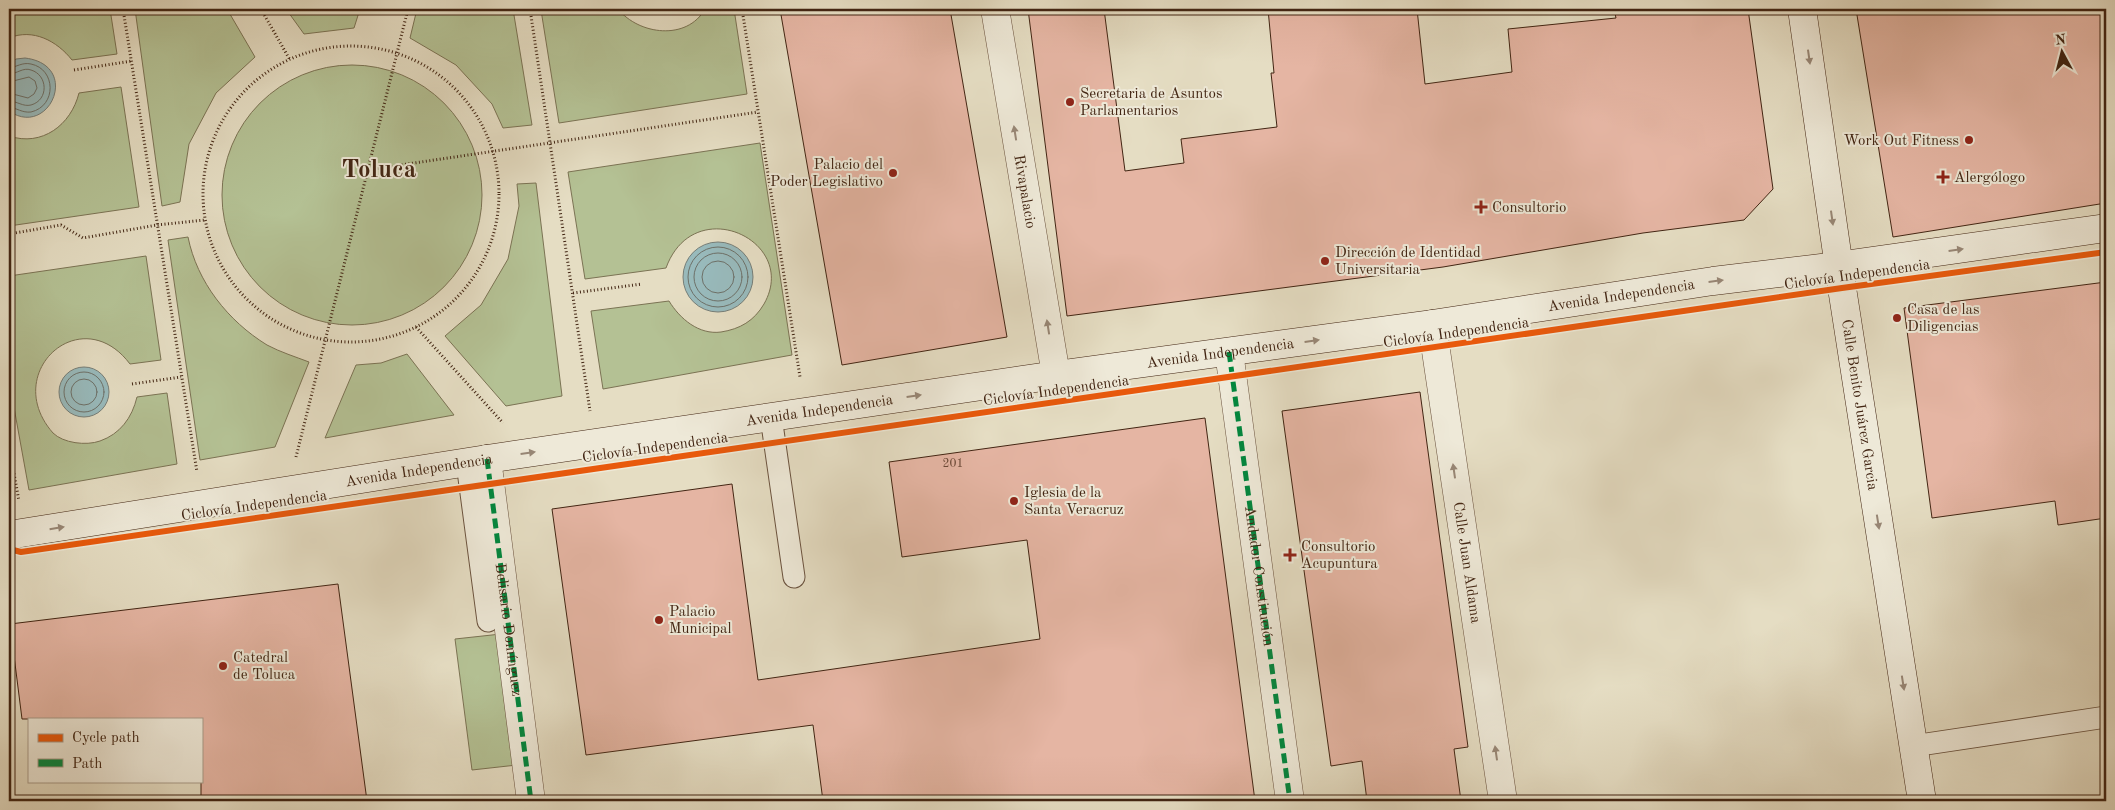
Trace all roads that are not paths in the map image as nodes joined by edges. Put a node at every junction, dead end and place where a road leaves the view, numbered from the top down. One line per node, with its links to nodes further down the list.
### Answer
1 (995, 9): 7 (main road, Rivapalacio, one-way to 1)
2 (1802, 9): 4 (main road, Calle Benito Juárez Garcia, one-way to 4)
3 (2106, 228): 4 (main road, Avenida Independencia, one-way to 3)
4 (1838, 266): 5 (main road, Avenida Independencia, one-way to 4); 14 (main road, Calle Benito Juárez Garcia, one-way to 14)
5 (1432, 324): 6 (main road, Avenida Independencia, one-way to 5); 17 (main road, Calle Juan Aldama, one-way to 5)
6 (1229, 352): 7 (main road, Avenida Independencia); 16 (main road, Andador Constitución)
7 (1056, 375): 8 (main road, Avenida Independencia, one-way to 7)
8 (771, 417): 9 (main road, Avenida Independencia, one-way to 8); 11 (lane)
9 (477, 461): 10 (main road, Avenida Independencia, one-way to 9); 12 (lane); 15 (main road, Belisario Domínguez)
10 (9, 535)
11 (794, 577)
12 (488, 621)
13 (2106, 717): 14 (lane)
14 (1913, 746): 18 (main road, Calle Benito Juárez Garcia)
15 (531, 801)
16 (1290, 801)
17 (1503, 801)
18 (1922, 801)

